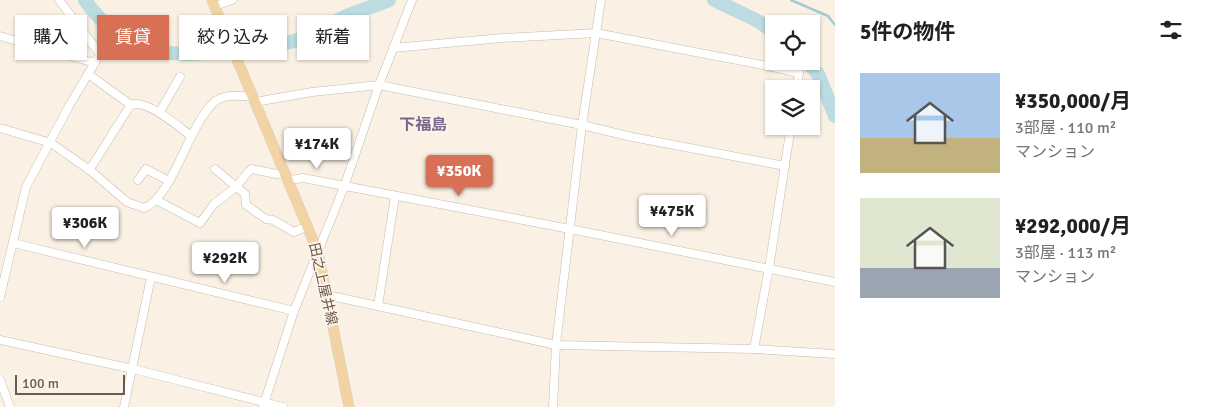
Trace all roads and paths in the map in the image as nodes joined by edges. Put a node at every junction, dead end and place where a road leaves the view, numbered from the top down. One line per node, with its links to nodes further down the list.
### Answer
1 (59, 0): 9 (street)
2 (232, 0): 5 (street)
3 (601, 0): 6 (street)
4 (411, 2): 8 (street)
5 (213, 3): 14 (main road, 田之上屋井線)
6 (596, 33): 8 (street); 12 (street); 17 (street)
7 (0, 36): 9 (street)
8 (393, 48): 13 (street)
9 (95, 63): 10 (street)
10 (88, 74): 15 (street); 21 (street)
11 (180, 77): 16 (street)
12 (798, 80)
13 (379, 85): 14 (street); 17 (street); 29 (street)
14 (254, 100): 20 (street); 25 (main road, 田之上屋井線)
15 (131, 105): 16 (street); 24 (street)
16 (159, 114): 20 (street)
17 (582, 125): 22 (street); 33 (street)
18 (0, 128): 21 (street)
19 (790, 135): 22 (street)
20 (191, 136): 27 (street)
21 (51, 143): 24 (street); 34 (street)
22 (785, 166): 36 (street)
23 (215, 169): 28 (street)
24 (89, 170): 31 (street)
25 (287, 177): 28 (street); 29 (street); 32 (main road, 田之上屋井線)
26 (138, 180): 27 (street)
27 (169, 181): 31 (street)
28 (237, 187): 31 (street); 32 (street)
29 (344, 187): 30 (street); 35 (street)
30 (395, 196): 33 (street); 41 (street)
31 (156, 200)
32 (308, 226): 35 (main road, 田之上屋井線)
33 (570, 229): 36 (street); 44 (street)
34 (14, 243): 37 (street); 40 (street)
35 (318, 252): 39 (main road, 田之上屋井線); 42 (street)
36 (769, 268): 38 (street); 45 (street)
37 (151, 277): 42 (street); 47 (street)
38 (835, 282)
39 (326, 295): 41 (street); 53 (main road, 田之上屋井線)
40 (0, 297)
41 (378, 306): 44 (street)
42 (294, 311): 49 (street)
43 (0, 340): 47 (street)
44 (556, 345): 45 (street); 54 (street)
45 (754, 349): 46 (street)
46 (835, 354)
47 (133, 369): 49 (street); 51 (street)
48 (0, 380): 50 (street)
49 (263, 404): 52 (street)
50 (10, 407)
51 (124, 407)
52 (283, 407)
53 (349, 407)
54 (554, 407)

